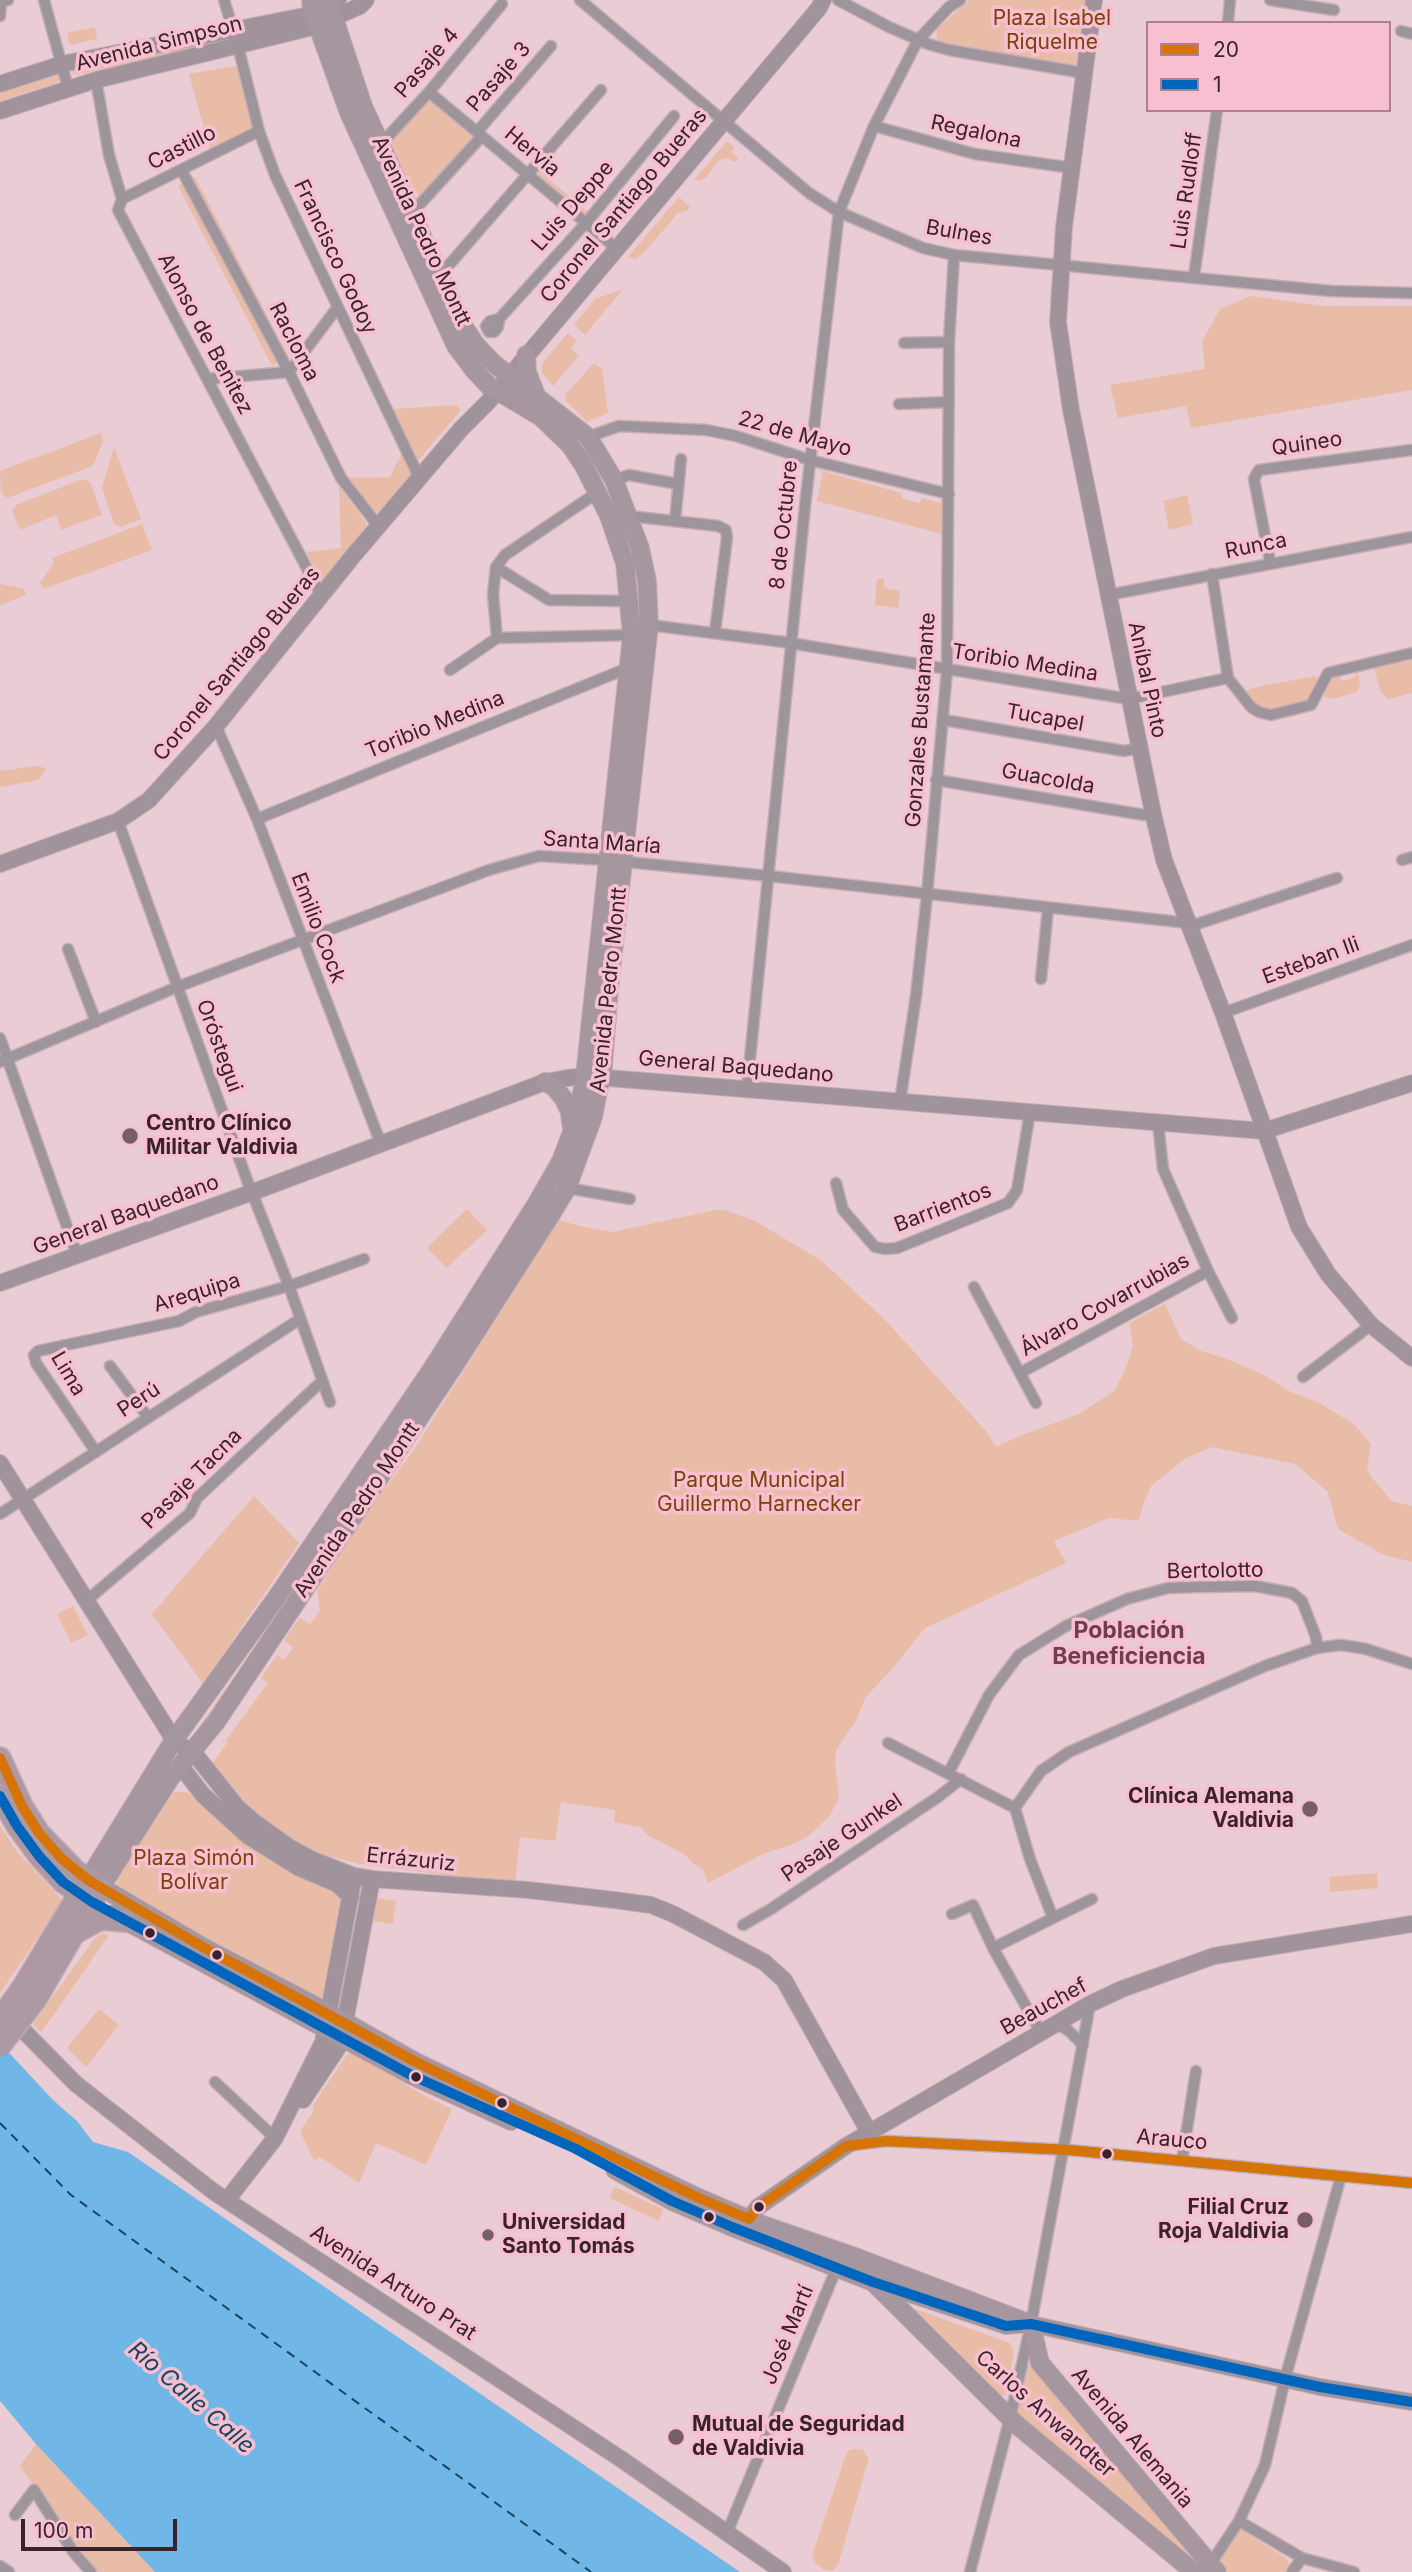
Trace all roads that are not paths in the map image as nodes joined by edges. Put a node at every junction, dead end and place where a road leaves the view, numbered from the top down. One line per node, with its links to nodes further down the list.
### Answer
1 (8, 0): 15 (street)
2 (44, 0): 20 (street)
3 (224, 0): 17 (street, Francisco Godoy)
4 (366, 0): 13 (main road, Avenida Simpson)
5 (580, 0): 30 (street, Bulnes)
6 (838, 0): 18 (street)
7 (960, 0): 18 (street, 8 de Octubre)
8 (1094, 0): 21 (main road, Aníbal Pinto)
9 (1230, 0): 16 (street)
10 (1270, 0): 14 (street)
11 (819, 3): 30 (main road, Coronel Santiago Bueras)
12 (502, 4): 26 (street, Pasaje 4)
13 (325, 9): 17 (main road, Avenida Simpson); 34 (main road, Avenida Pedro Montt); 56 (main road, Avenida Pedro Montt)
14 (1334, 10)
15 (0, 16)
16 (1228, 21)
17 (236, 38): 20 (main road, Avenida Simpson); 22 (main road, Avenida Simpson); 32 (street, Francisco Godoy)
18 (918, 40): 21 (street); 31 (street, 8 de Octubre)
19 (551, 47): 33 (street, Pasaje 3)
20 (62, 64): 23 (main road, Avenida Simpson); 24 (street)
21 (1084, 73): 35 (main road, Aníbal Pinto)
22 (96, 79): 24 (main road, Avenida Simpson); 38 (street, Alonso de Benitez)
23 (0, 84)
24 (68, 88): 27 (main road, Avenida Simpson)
25 (601, 90): 37 (street)
26 (429, 92): 33 (street, Hervia); 34 (street, Pasaje 4)
27 (0, 111)
28 (1217, 112): 46 (street, Luis Rudloff)
29 (674, 116): 41 (street, Luis Deppe)
30 (721, 117): 39 (street, Bulnes); 42 (main road, Coronel Santiago Bueras); 52 (main road, Coronel Santiago Bueras)
31 (874, 126): 35 (street, Regalona); 39 (street, 8 de Octubre)
32 (259, 131): 36 (street, Castillo); 48 (street, Francisco Godoy)
33 (480, 134): 37 (street, Hervia); 40 (street, Pasaje 3)
34 (380, 145): 40 (main road, Avenida Pedro Montt)
35 (1072, 168): 45 (main road, Aníbal Pinto)
36 (182, 171): 38 (street, Castillo); 53 (street, Racloma)
37 (528, 174): 41 (street, Hervia); 44 (street)
38 (122, 199): 55 (street, Alonso de Benitez)
39 (839, 212): 43 (street, Bulnes); 63 (street, 8 de Octubre)
40 (411, 214): 54 (main road, Avenida Pedro Montt)
41 (586, 223): 42 (street, Hervia); 49 (street, Luis Deppe)
42 (610, 243): 54 (main road, Coronel Santiago Bueras)
43 (954, 255): 45 (street, Bulnes); 50 (street, Gonzales Bustamante)
44 (449, 265)
45 (1060, 265): 46 (street, Bulnes); 77 (main road, Aníbal Pinto)
46 (1194, 277): 47 (street, Bulnes)
47 (1412, 292)
48 (337, 308): 53 (street); 64 (street, Francisco Godoy)
49 (499, 320)
50 (949, 342): 51 (street); 58 (street, Gonzales Bustamante)
51 (904, 343)
52 (526, 355): 54 (main road, Coronel Santiago Bueras); 57 (main road)
53 (289, 372): 55 (street); 71 (street, Racloma)
54 (506, 373): 56 (main road, Coronel Santiago Bueras); 57 (main road, Avenida Pedro Montt)
55 (207, 379): 76 (street, Alonso de Benitez)
56 (493, 388): 64 (main road, Coronel Santiago Bueras); 67 (main road, Avenida Pedro Montt)
57 (536, 395): 60 (main road, Avenida Pedro Montt)
58 (949, 402): 59 (street); 68 (street, Gonzales Bustamante)
59 (899, 404)
60 (588, 438): 63 (street, 22 de Mayo); 65 (main road, Avenida Pedro Montt)
61 (1412, 450): 73 (street, Quineo)
62 (681, 460): 66 (street)
63 (810, 460): 68 (street, 22 de Mayo); 83 (street, 8 de Octubre)
64 (419, 477): 71 (main road, Coronel Santiago Bueras)
65 (614, 480): 66 (street); 69 (main road, Avenida Pedro Montt)
66 (678, 484): 70 (street)
67 (598, 492): 74 (street); 78 (main road, Avenida Pedro Montt)
68 (949, 494): 87 (street, Gonzales Bustamante)
69 (629, 516): 70 (street); 79 (main road, Avenida Pedro Montt)
70 (675, 521): 80 (street)
71 (379, 527): 76 (main road, Coronel Santiago Bueras)
72 (1412, 537): 73 (street, Runca)
73 (1270, 562): 75 (street, Runca)
74 (496, 567): 78 (street); 82 (street)
75 (1212, 574): 77 (street, Runca); 88 (street)
76 (321, 595): 91 (main road, Coronel Santiago Bueras)
77 (1108, 595): 89 (main road, Aníbal Pinto)
78 (630, 601): 81 (main road, Avenida Pedro Montt)
79 (649, 625): 80 (street, Toribio Medina); 85 (main road, Avenida Pedro Montt)
80 (715, 632): 83 (street, Toribio Medina)
81 (632, 635): 82 (street); 85 (main road, Avenida Pedro Montt)
82 (496, 638): 86 (street)
83 (792, 643): 87 (street, Toribio Medina); 99 (street, 8 de Octubre)
84 (1412, 653): 88 (street)
85 (636, 669): 95 (street, Toribio Medina); 97 (main road, Avenida Pedro Montt)
86 (450, 670)
87 (947, 670): 89 (street, Toribio Medina); 90 (street, Gonzales Bustamante)
88 (1228, 678): 89 (street, Toribio Medina)
89 (1129, 699): 92 (main road, Aníbal Pinto)
90 (944, 720): 92 (street, Tucapel); 93 (street, Gonzales Bustamante)
91 (216, 726): 95 (street, Emilio Cock); 96 (main road, Coronel Santiago Bueras)
92 (1139, 748): 94 (main road, Aníbal Pinto)
93 (936, 780): 94 (street, Guacolda); 101 (street, Gonzales Bustamante)
94 (1153, 813): 103 (main road, Aníbal Pinto)
95 (257, 819): 104 (street, Emilio Cock)
96 (118, 821): 98 (main road, Coronel Santiago Bueras); 108 (street, Oróstegui)
97 (615, 861): 99 (street, Santa María); 104 (street, Santa María); 113 (main road, Avenida Pedro Montt)
98 (0, 864)
99 (769, 876): 101 (street, Santa María); 116 (street, 8 de Octubre)
100 (1336, 878): 103 (street, Santa María)
101 (927, 895): 102 (street, Santa María); 117 (street, Gonzales Bustamante)
102 (1048, 908): 103 (street, Santa María); 107 (street)
103 (1186, 922): 109 (main road, Aníbal Pinto)
104 (302, 941): 108 (street, Santa María); 122 (street, Emilio Cock)
105 (1412, 945): 109 (street, Esteban Ili)
106 (68, 949): 110 (street)
107 (1041, 979)
108 (177, 987): 110 (street, Santa María); 125 (street, Oróstegui)
109 (1223, 1013): 121 (main road, Aníbal Pinto)
110 (96, 1022): 112 (street, Santa María)
111 (0, 1038): 112 (street)
112 (4, 1061): 127 (street)
113 (593, 1077): 114 (main road, General Baquedano); 116 (main road, General Baquedano); 120 (main road, Avenida Pedro Montt); 124 (main road, Avenida Pedro Montt)
114 (545, 1082): 120 (main road); 122 (main road, General Baquedano)
115 (1412, 1083): 121 (main road, General Baquedano)
116 (747, 1089): 117 (main road, General Baquedano)
117 (900, 1102): 118 (main road, General Baquedano)
118 (1030, 1112): 119 (main road, General Baquedano); 123 (street, Barrientos)
119 (1158, 1123): 121 (main road, General Baquedano); 129 (street, Álvaro Covarrubias)
120 (572, 1129): 140 (main road, Avenida Pedro Montt)
121 (1264, 1132): 135 (main road, Aníbal Pinto)
122 (381, 1144): 125 (main road, General Baquedano)
123 (836, 1183)
124 (567, 1188): 126 (street); 140 (main road, Avenida Pedro Montt)
125 (252, 1192): 127 (main road, General Baquedano); 131 (street, Oróstegui)
126 (630, 1199)
127 (77, 1255): 130 (main road, General Baquedano)
128 (364, 1259): 131 (street, Arequipa)
129 (1208, 1271): 133 (street, Álvaro Covarrubias); 139 (street, Álvaro Covarrubias)
130 (0, 1283)
131 (289, 1286): 134 (street, Oróstegui); 136 (street, Arequipa)
132 (974, 1287): 139 (street)
133 (1232, 1318)
134 (300, 1319): 142 (street, Oróstegui); 145 (street, Perú)
135 (1371, 1325): 137 (main road, Aníbal Pinto); 141 (street)
136 (38, 1351): 146 (street, Lima)
137 (1412, 1358)
138 (110, 1366): 145 (street)
139 (1020, 1373): 144 (street)
140 (437, 1376): 151 (main road, Avenida Pedro Montt)
141 (1303, 1377)
142 (322, 1381): 143 (street, Oróstegui); 150 (street, Pasaje Tacna)
143 (330, 1402)
144 (1036, 1403)
145 (148, 1417): 146 (street, Perú)
146 (96, 1452): 148 (street, Perú)
147 (0, 1463): 148 (main road)
148 (23, 1499): 149 (street, Perú); 150 (main road)
149 (0, 1514)
150 (86, 1601): 154 (main road)
151 (284, 1602): 154 (main road, Avenida Pedro Montt); 157 (main road, Avenida Pedro Montt)
152 (1317, 1648): 153 (street); 158 (street, Bertolotto); 161 (street)
153 (1412, 1664)
154 (174, 1740): 157 (main road); 164 (main road, Avenida Pedro Montt)
155 (888, 1742): 158 (street)
156 (0, 1758): 164 (highway)
157 (181, 1770): 162 (main road, Errázuriz); 164 (main road, Avenida Pedro Montt); 165 (main road, Errázuriz)
158 (949, 1772): 159 (street)
159 (961, 1779): 161 (street); 171 (street, Pasaje Gunkel)
160 (0, 1796): 164 (highway)
161 (1014, 1808): 168 (street)
162 (354, 1876): 163 (main road, Errázuriz); 165 (main road)
163 (372, 1879): 180 (main road); 187 (main road, Errázuriz)
164 (90, 1891): 169 (main road); 172 (highway, Avenida Pedro Montt); 174 (highway, Avenida Pedro Montt); 178 (main road)
165 (351, 1897): 178 (main road)
166 (1092, 1899): 168 (street)
167 (952, 1914): 173 (street)
168 (1053, 1918): 173 (street)
169 (125, 1921): 172 (highway); 178 (main road)
170 (1412, 1924): 175 (main road, Beauchef)
171 (743, 1925)
172 (73, 1934): 174 (highway, Avenida Pedro Montt)
173 (993, 1948): 181 (street)
174 (30, 1993): 177 (highway, bridge); 183 (highway, bridge)
175 (1090, 2004): 179 (main road, Beauchef); 182 (street)
176 (0, 2006): 195 (main road, Avenida Arturo Prat)
177 (0, 2019)
178 (327, 2021): 180 (main road); 186 (main road)
179 (1057, 2024): 181 (main road, Beauchef); 182 (street)
180 (344, 2031): 186 (main road); 196 (main road)
181 (1041, 2033): 187 (main road, Beauchef)
182 (1083, 2045): 191 (street)
183 (0, 2046)
184 (1196, 2071): 192 (street)
185 (215, 2082): 188 (street)
186 (285, 2121): 188 (main road)
187 (869, 2132): 189 (street, Arauco); 190 (main road, Beauchef)
188 (275, 2138): 195 (main road)
189 (886, 2141): 190 (street, Arauco); 191 (street, Arauco)
190 (846, 2146): 196 (main road, Beauchef)
191 (1063, 2149): 192 (street, Arauco); 199 (street)
192 (1182, 2161): 193 (street, Arauco)
193 (1341, 2176): 194 (street, Arauco); 200 (street)
194 (1412, 2183)
195 (227, 2200): 205 (main road, Avenida Arturo Prat)
196 (747, 2225): 197 (main road); 199 (main road)
197 (837, 2267): 198 (main road); 205 (street, José Martí)
198 (873, 2282): 199 (main road); 202 (main road, Carlos Anwandter)
199 (1031, 2324): 200 (main road); 202 (street); 208 (main road, Avenida Alemania)
200 (1285, 2379): 201 (main road); 204 (street)
201 (1412, 2402)
202 (1010, 2418): 208 (main road, Carlos Anwandter); 212 (street)
203 (15, 2515): 210 (street)
204 (1239, 2521): 206 (street); 208 (street)
205 (727, 2533): 211 (main road, Avenida Arturo Prat)
206 (1302, 2558): 213 (street); 214 (street)
207 (0, 2566): 209 (street)
208 (1206, 2570)
209 (9, 2572)
210 (91, 2572)
211 (783, 2572)
212 (970, 2572)
213 (1292, 2572)
214 (1354, 2572)

